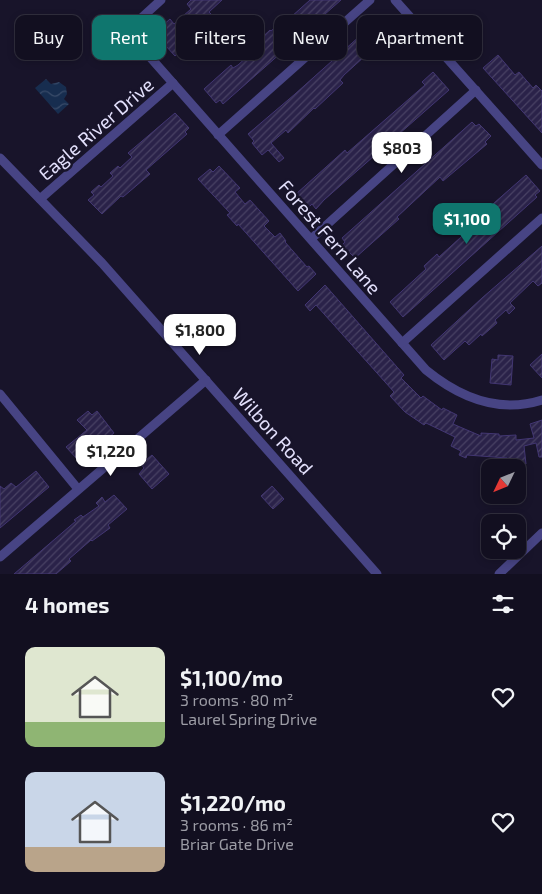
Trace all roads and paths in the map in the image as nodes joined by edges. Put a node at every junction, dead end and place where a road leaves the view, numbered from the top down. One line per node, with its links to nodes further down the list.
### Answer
1 (161, 0): 4 (street, Forest Fern Lane)
2 (370, 0): 6 (street)
3 (396, 0): 5 (street)
4 (173, 83): 6 (street, Forest Fern Lane); 9 (street, Eagle River Drive)
5 (476, 90): 8 (street); 11 (street)
6 (218, 135): 11 (street, Forest Fern Lane)
7 (0, 158): 9 (street, Wilbon Road)
8 (542, 165)
9 (40, 199): 13 (street, Wilbon Road)
10 (542, 218): 12 (street)
11 (311, 239): 12 (street, Forest Fern Lane)
12 (402, 343): 15 (street, Forest Fern Lane)
13 (206, 380): 16 (street); 19 (street, Wilbon Road)
14 (0, 394): 16 (street)
15 (542, 400)
16 (78, 489): 18 (street)
17 (542, 533): 20 (street)
18 (0, 557)
19 (377, 574)
20 (499, 574)

